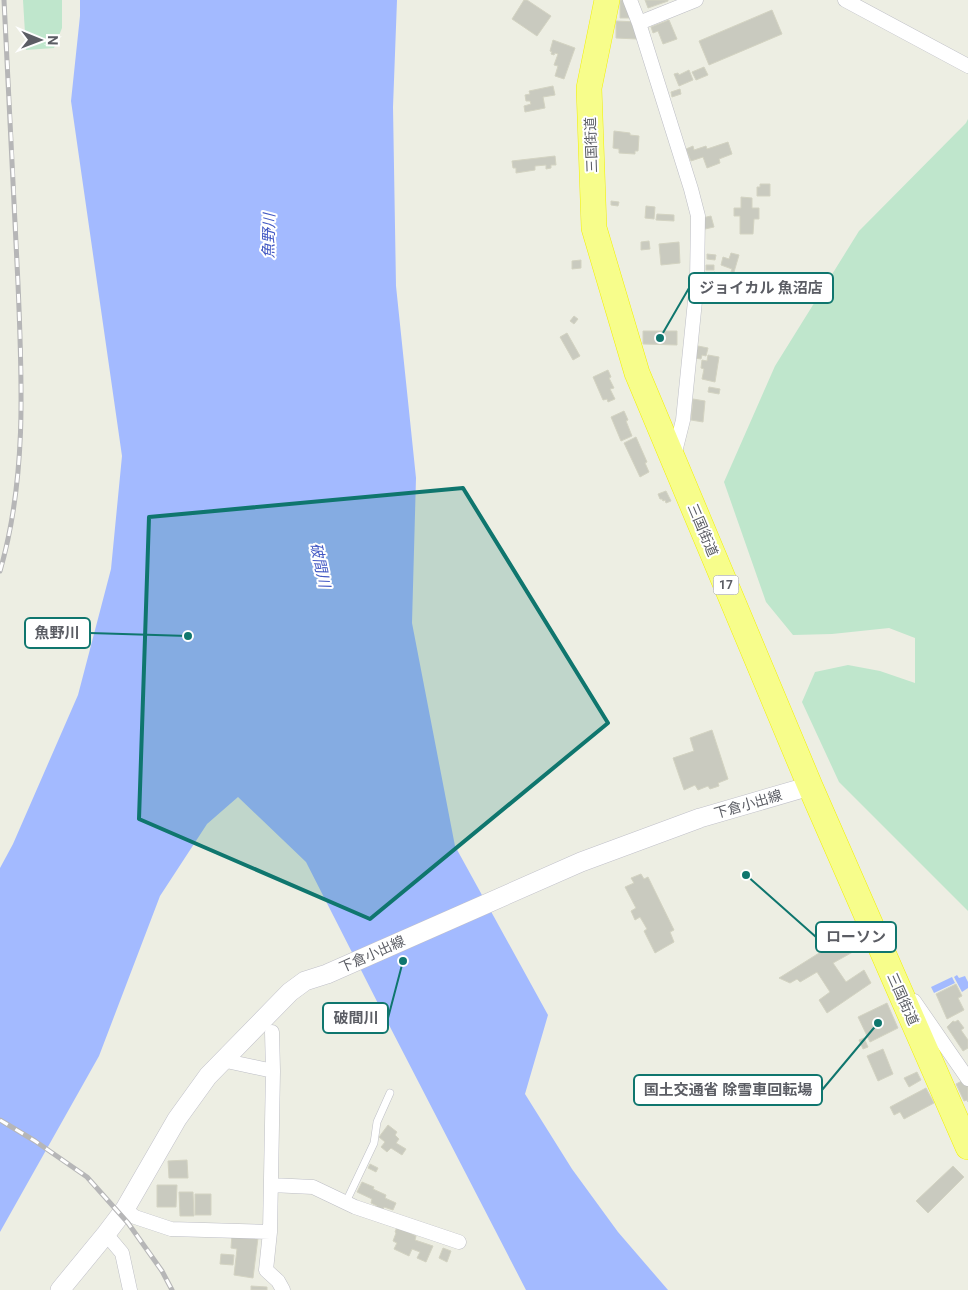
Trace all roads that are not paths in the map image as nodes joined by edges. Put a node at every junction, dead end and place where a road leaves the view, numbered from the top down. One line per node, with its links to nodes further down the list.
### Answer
1 (607, 0): 7 (highway, 三国街道 / 17)
2 (630, 0): 5 (street)
3 (696, 0): 5 (street)
4 (845, 0): 6 (street)
5 (639, 23): 7 (street)
6 (968, 66)
7 (674, 460): 8 (highway, 三国街道 / 17)
8 (810, 786): 9 (highway, 三国街道 / 17); 11 (main road, 下倉小出線)
9 (886, 961): 13 (street); 15 (highway, 三国街道 / 17)
10 (272, 1032): 12 (street)
11 (226, 1057): 12 (street); 18 (main road, 下倉小出線)
12 (273, 1071): 16 (street)
13 (968, 1080)
14 (390, 1093): 17 (lane)
15 (968, 1147)
16 (271, 1185): 17 (street); 19 (street)
17 (346, 1202): 21 (street)
18 (125, 1209): 19 (street); 20 (main road, 下倉小出線)
19 (270, 1232): 24 (street)
20 (106, 1234): 22 (main road, 下倉小出線); 23 (street)
21 (459, 1242)
22 (60, 1290)
23 (130, 1290)
24 (283, 1290)

